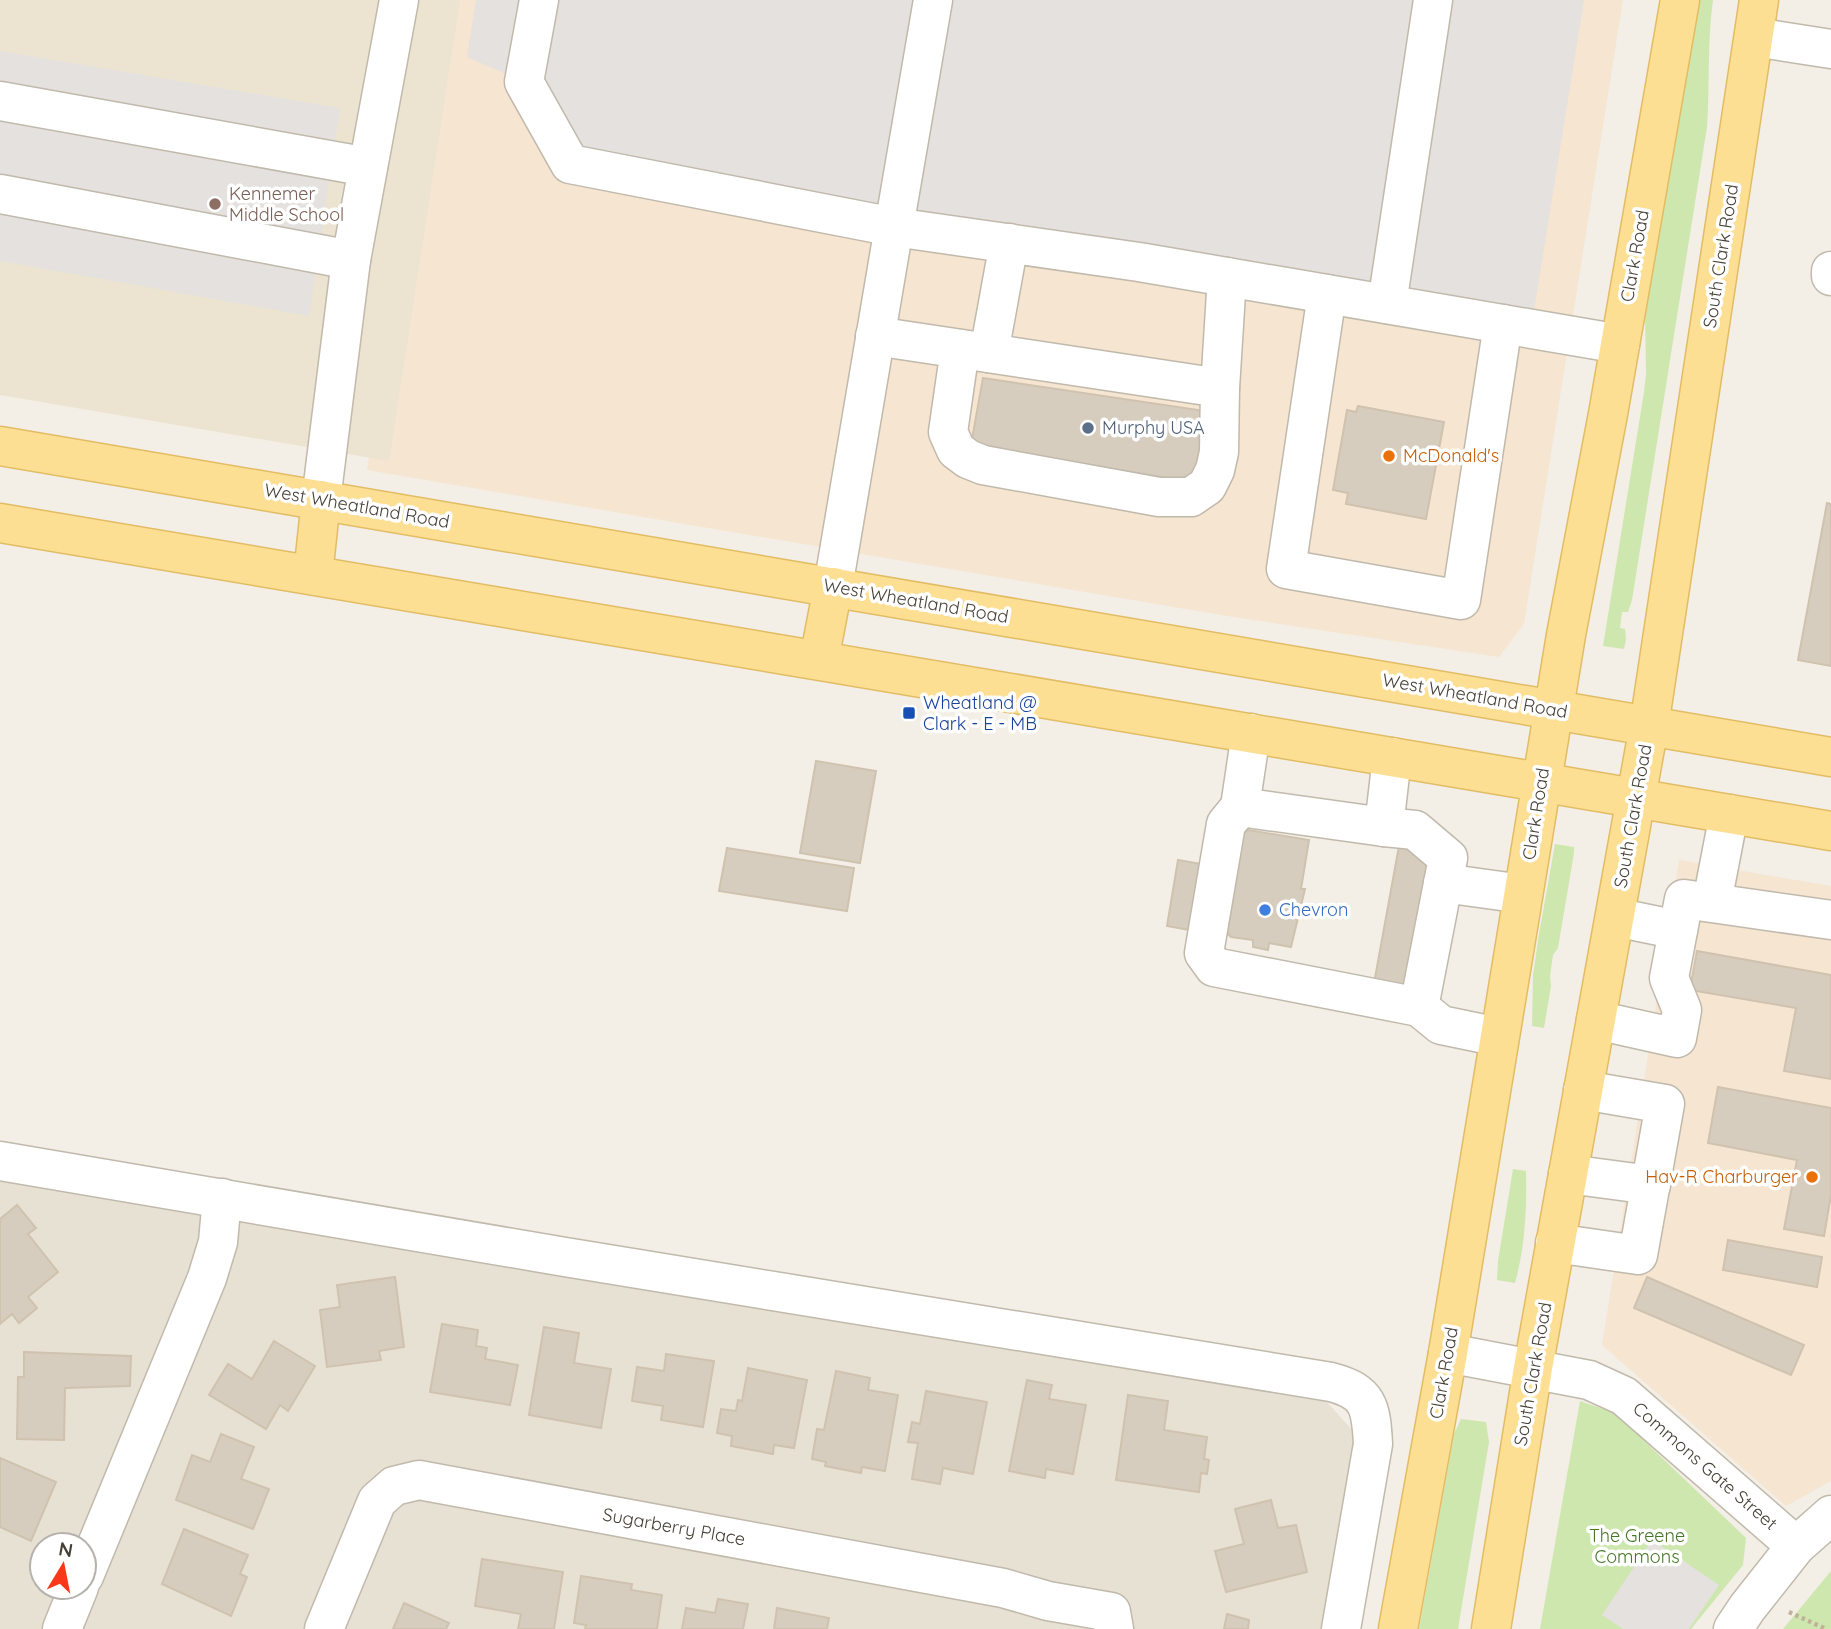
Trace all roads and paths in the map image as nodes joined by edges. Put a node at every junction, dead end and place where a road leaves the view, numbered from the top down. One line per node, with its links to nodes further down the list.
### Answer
1 (399, 0): 10 (street)
2 (538, 0): 12 (street)
3 (933, 0): 12 (street)
4 (1433, 0): 17 (street)
5 (1680, 0): 20 (main road, Clark Road)
6 (1759, 0): 7 (main road, South Clark Road)
7 (1754, 37): 8 (street); 30 (main road, South Clark Road)
8 (1831, 49)
9 (0, 101): 10 (street)
10 (368, 167): 14 (street)
11 (0, 194): 14 (street)
12 (894, 227): 13 (street); 19 (street)
13 (1009, 243): 15 (street); 21 (street)
14 (351, 260): 24 (street)
15 (1227, 277): 16 (street); 22 (street)
16 (1327, 294): 17 (street); 18 (street)
17 (1387, 304): 18 (street)
18 (1503, 324): 20 (street)
19 (875, 336): 21 (street); 27 (street)
20 (1620, 344): 29 (main road, Clark Road)
21 (974, 351): 22 (street); 22 (street)
22 (1220, 388)
23 (0, 446): 24 (main road, West Wheatland Road)
24 (321, 500): 26 (main road); 27 (main road, West Wheatland Road)
25 (0, 523): 26 (main road)
26 (313, 575): 28 (main road)
27 (832, 587): 28 (main road); 29 (main road, West Wheatland Road)
28 (819, 660): 31 (main road)
29 (1553, 709): 30 (main road, West Wheatland Road); 34 (main road, Clark Road)
30 (1649, 726): 33 (main road, West Wheatland Road); 35 (main road, South Clark Road)
31 (1251, 733): 32 (main road); 36 (street)
32 (1392, 757): 34 (main road); 38 (street)
33 (1831, 757)
34 (1541, 782): 35 (main road); 41 (main road, Clark Road)
35 (1636, 799): 37 (main road); 43 (main road, South Clark Road)
36 (1240, 807): 38 (street); 46 (street)
37 (1729, 814): 39 (main road); 42 (street)
38 (1384, 827): 40 (street)
39 (1831, 831)
40 (1443, 883): 41 (street); 46 (street)
41 (1523, 894): 48 (main road, Clark Road)
42 (1712, 902): 44 (street); 45 (street)
43 (1615, 918): 45 (street); 47 (main road, South Clark Road)
44 (1831, 920)
45 (1678, 930): 47 (street)
46 (1419, 1007): 48 (street)
47 (1596, 1020): 49 (main road, South Clark Road)
48 (1499, 1037): 55 (main road, Clark Road)
49 (1583, 1090): 51 (main road, South Clark Road); 52 (street)
50 (0, 1161): 53 (street)
51 (1568, 1174): 52 (street); 54 (main road, South Clark Road)
52 (1651, 1185): 54 (street)
53 (222, 1198): 58 (street); 65 (street)
54 (1555, 1243): 56 (main road, South Clark Road)
55 (1448, 1353): 56 (street, Commons Gate Street); 66 (main road, Clark Road)
56 (1533, 1368): 59 (street, Commons Gate Street); 67 (main road, South Clark Road)
57 (1831, 1515): 59 (street)
58 (98, 1542)
59 (1796, 1546): 68 (street)
60 (73, 1601): 63 (street)
61 (1779, 1608): 69 (path)
62 (1112, 1621): 64 (street, Sugarberry Place)
63 (62, 1629)
64 (324, 1629)
65 (1341, 1629)
66 (1398, 1629)
67 (1491, 1629)
68 (1733, 1629)
69 (1826, 1629)

